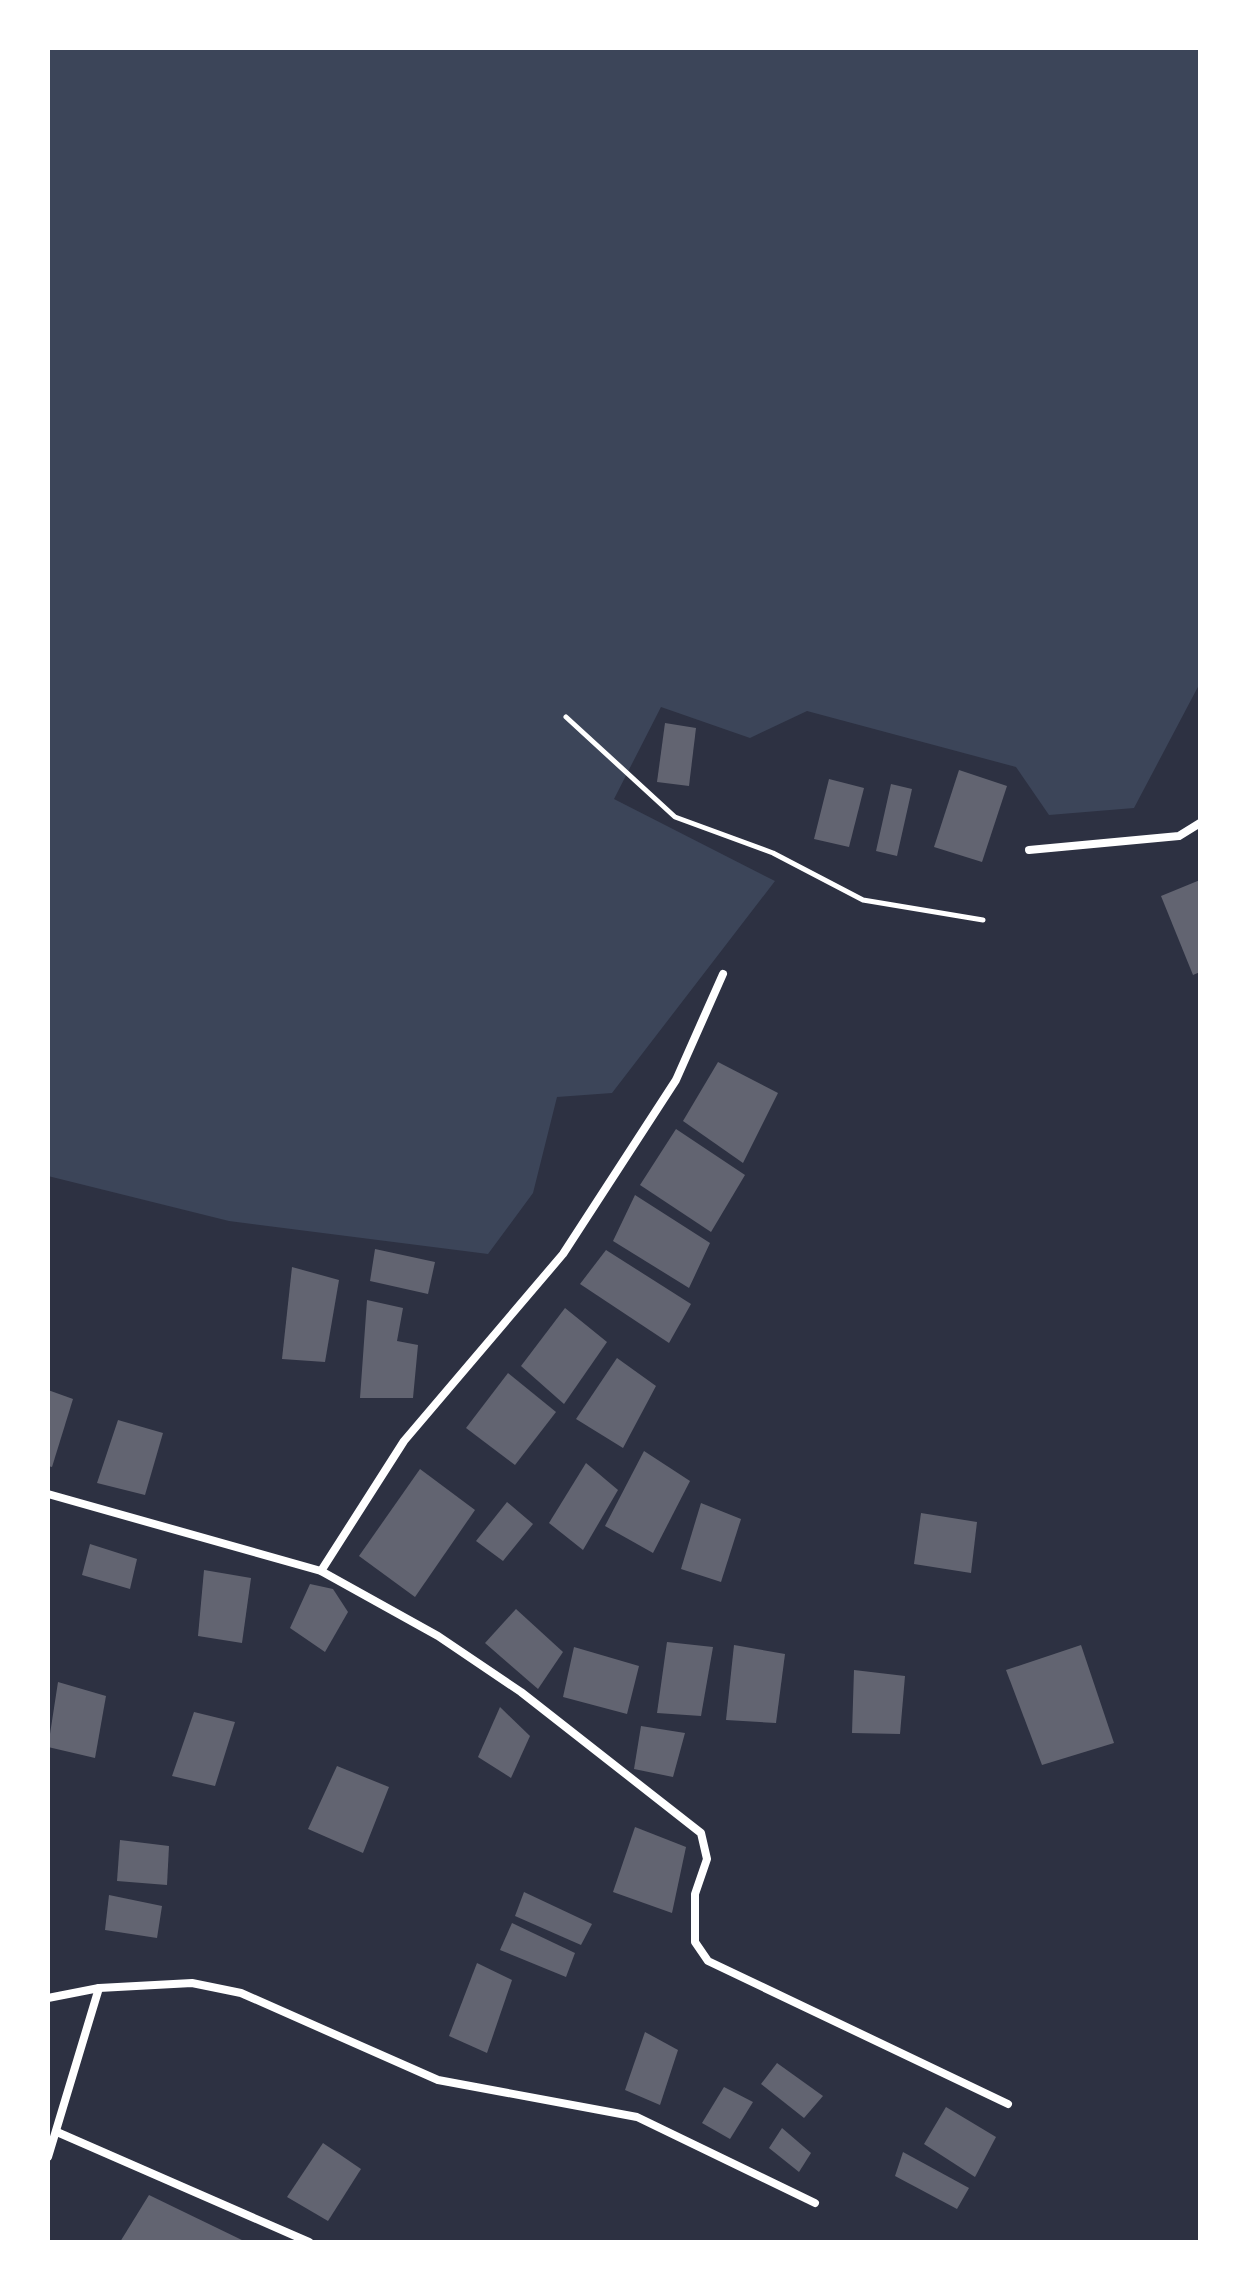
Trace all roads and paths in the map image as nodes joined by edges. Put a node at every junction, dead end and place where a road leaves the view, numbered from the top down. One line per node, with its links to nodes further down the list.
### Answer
1 (566, 717): 4 (path)
2 (1200, 823): 3 (street)
3 (1029, 850)
4 (983, 920)
5 (723, 974): 7 (street)
6 (48, 1494): 7 (street)
7 (321, 1571): 10 (street)
8 (99, 1988): 9 (street); 11 (street); 13 (street)
9 (48, 1998)
10 (1008, 2104)
11 (57, 2132): 12 (street); 14 (street)
12 (48, 2157)
13 (815, 2203)
14 (309, 2242)

